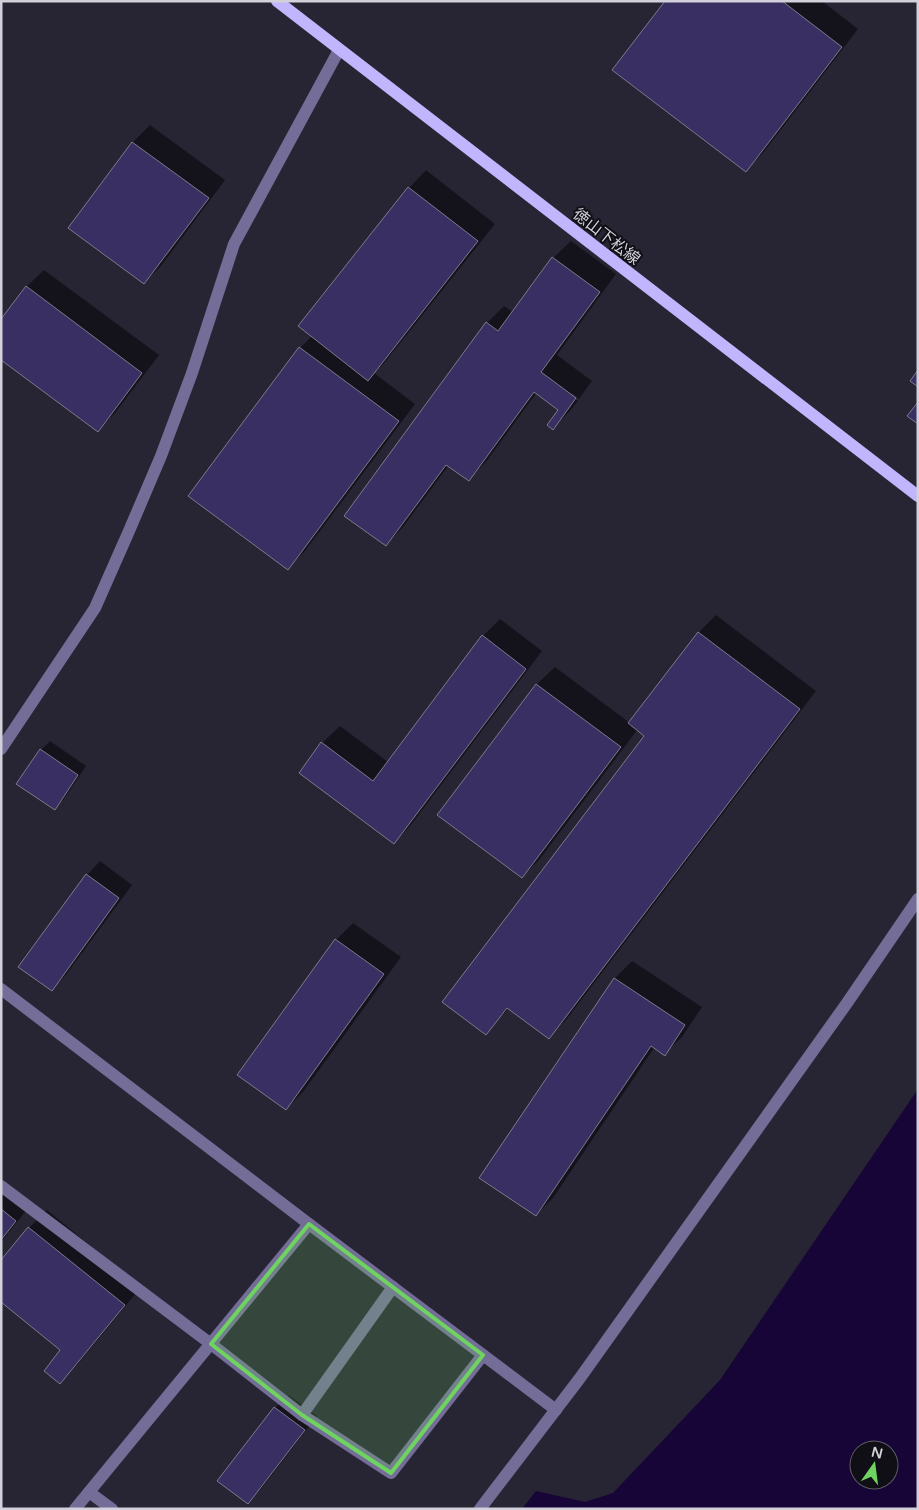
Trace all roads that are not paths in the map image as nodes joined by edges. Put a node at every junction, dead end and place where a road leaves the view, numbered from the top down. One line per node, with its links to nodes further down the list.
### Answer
1 (277, 1): 2 (main road, 徳山下松線)
2 (339, 50): 3 (main road, 徳山下松線); 4 (street)
3 (918, 496)
4 (1, 749)
5 (918, 898): 12 (street)
6 (1, 989): 8 (street)
7 (1, 1186): 10 (street)
8 (309, 1224): 9 (street); 10 (street)
9 (393, 1287): 11 (street); 13 (street)
10 (211, 1344): 13 (street); 14 (street)
11 (483, 1355): 12 (street); 13 (street)
12 (556, 1410): 17 (street)
13 (302, 1415)
14 (89, 1492): 15 (street); 16 (street)
15 (75, 1509)
16 (112, 1509)
17 (480, 1509)

